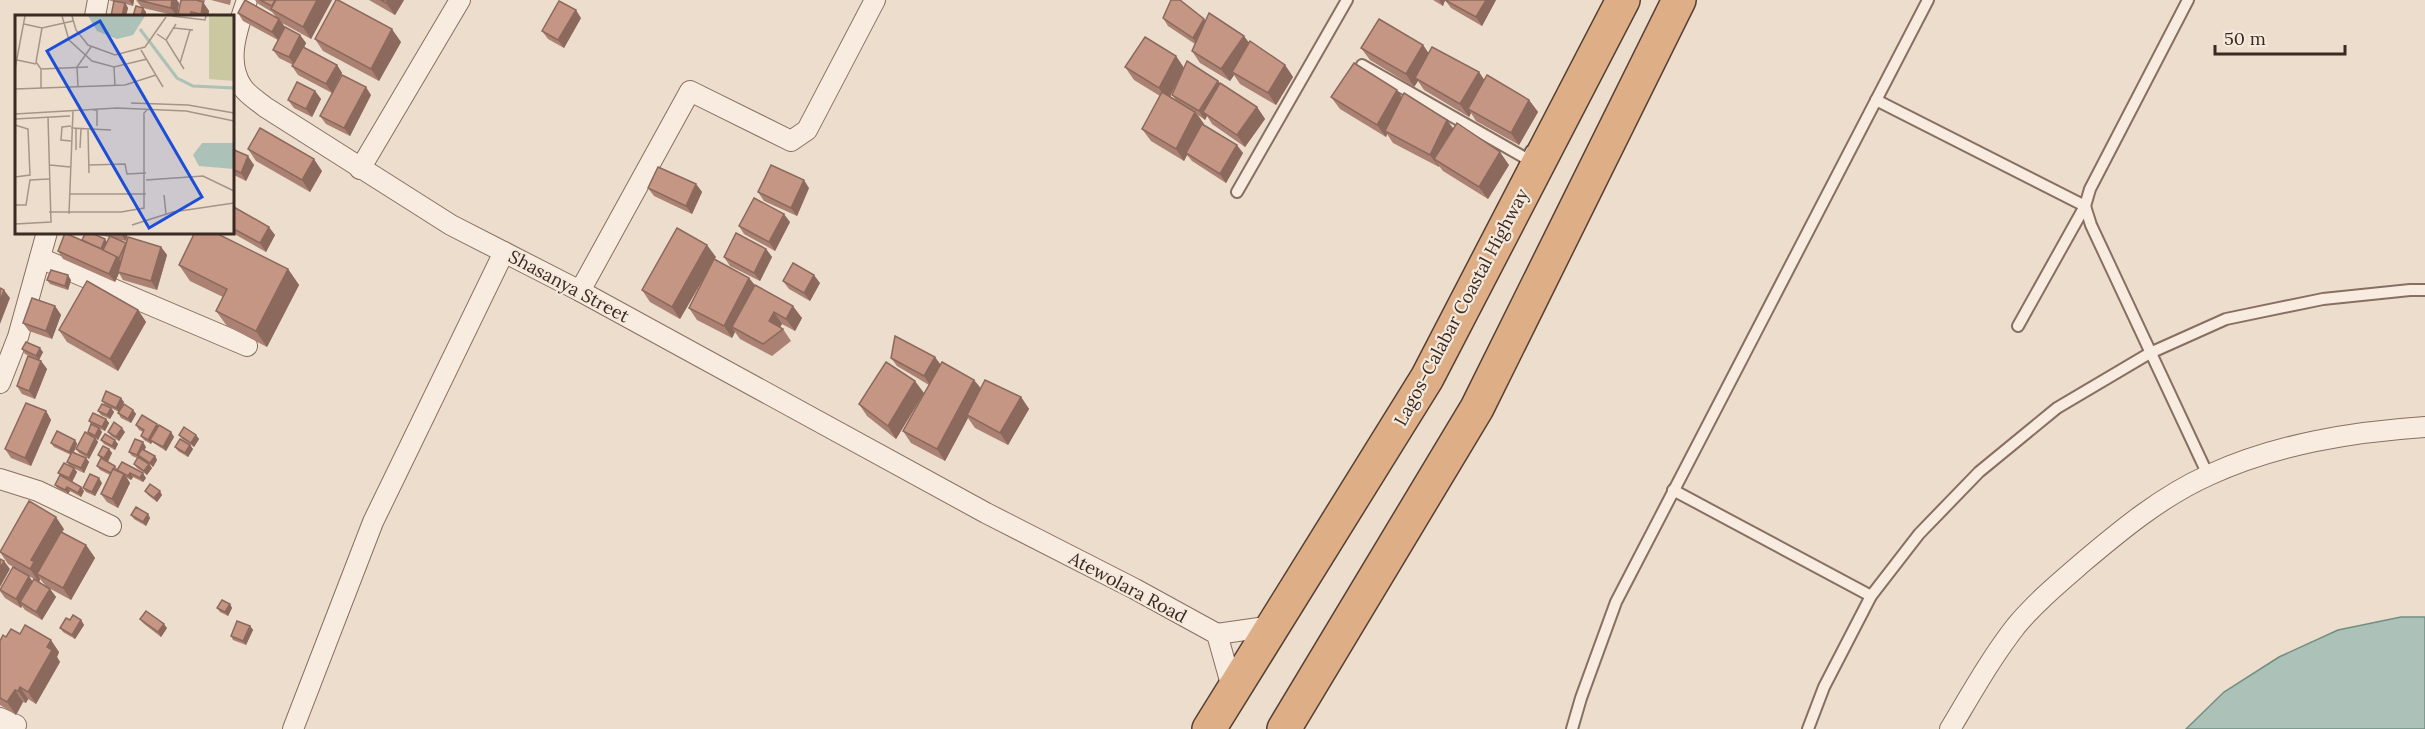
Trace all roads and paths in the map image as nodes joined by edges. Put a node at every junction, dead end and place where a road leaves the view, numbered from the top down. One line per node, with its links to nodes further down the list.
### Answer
1 (98, 0): 10 (street)
2 (247, 0): 11 (street, Shasanya Street)
3 (460, 0): 16 (street)
4 (875, 0): 23 (street)
5 (1347, 0): 17 (lane)
6 (1623, 0): 35 (highway, Lagos-Calabar Coastal Highway)
7 (1679, 0): 40 (highway)
8 (1928, 0): 14 (lane)
9 (2188, 0): 18 (lane)
10 (95, 15)
11 (234, 47)
12 (1362, 65): 15 (lane)
13 (234, 71): 16 (street, Shasanya Street)
14 (1876, 100): 18 (lane); 31 (lane)
15 (1537, 138)
16 (360, 169): 20 (street, Shasanya Street)
17 (1237, 192)
18 (2085, 207): 24 (lane); 26 (lane)
19 (46, 234): 21 (street)
20 (504, 252): 23 (street, Shasanya Street); 38 (street)
21 (40, 258): 25 (street); 27 (street)
22 (2425, 290): 26 (lane)
23 (580, 291): 32 (street, Shasanya Street)
24 (2018, 326)
25 (247, 346)
26 (2151, 353): 29 (lane); 34 (lane)
27 (0, 383)
28 (2425, 428): 29 (street)
29 (2208, 475): 43 (street)
30 (0, 479): 33 (street)
31 (1673, 490): 34 (lane); 41 (lane)
32 (986, 513): 36 (street, Atewolara Road)
33 (111, 526)
34 (1871, 596): 42 (lane)
35 (1273, 626): 36 (street); 37 (highway, Lagos-Calabar Coastal Highway)
36 (1216, 634): 37 (street)
37 (1233, 691): 39 (highway, Lagos-Calabar Coastal Highway)
38 (293, 729)
39 (1209, 729)
40 (1284, 729)
41 (1572, 729)
42 (1808, 729)
43 (1950, 729)

